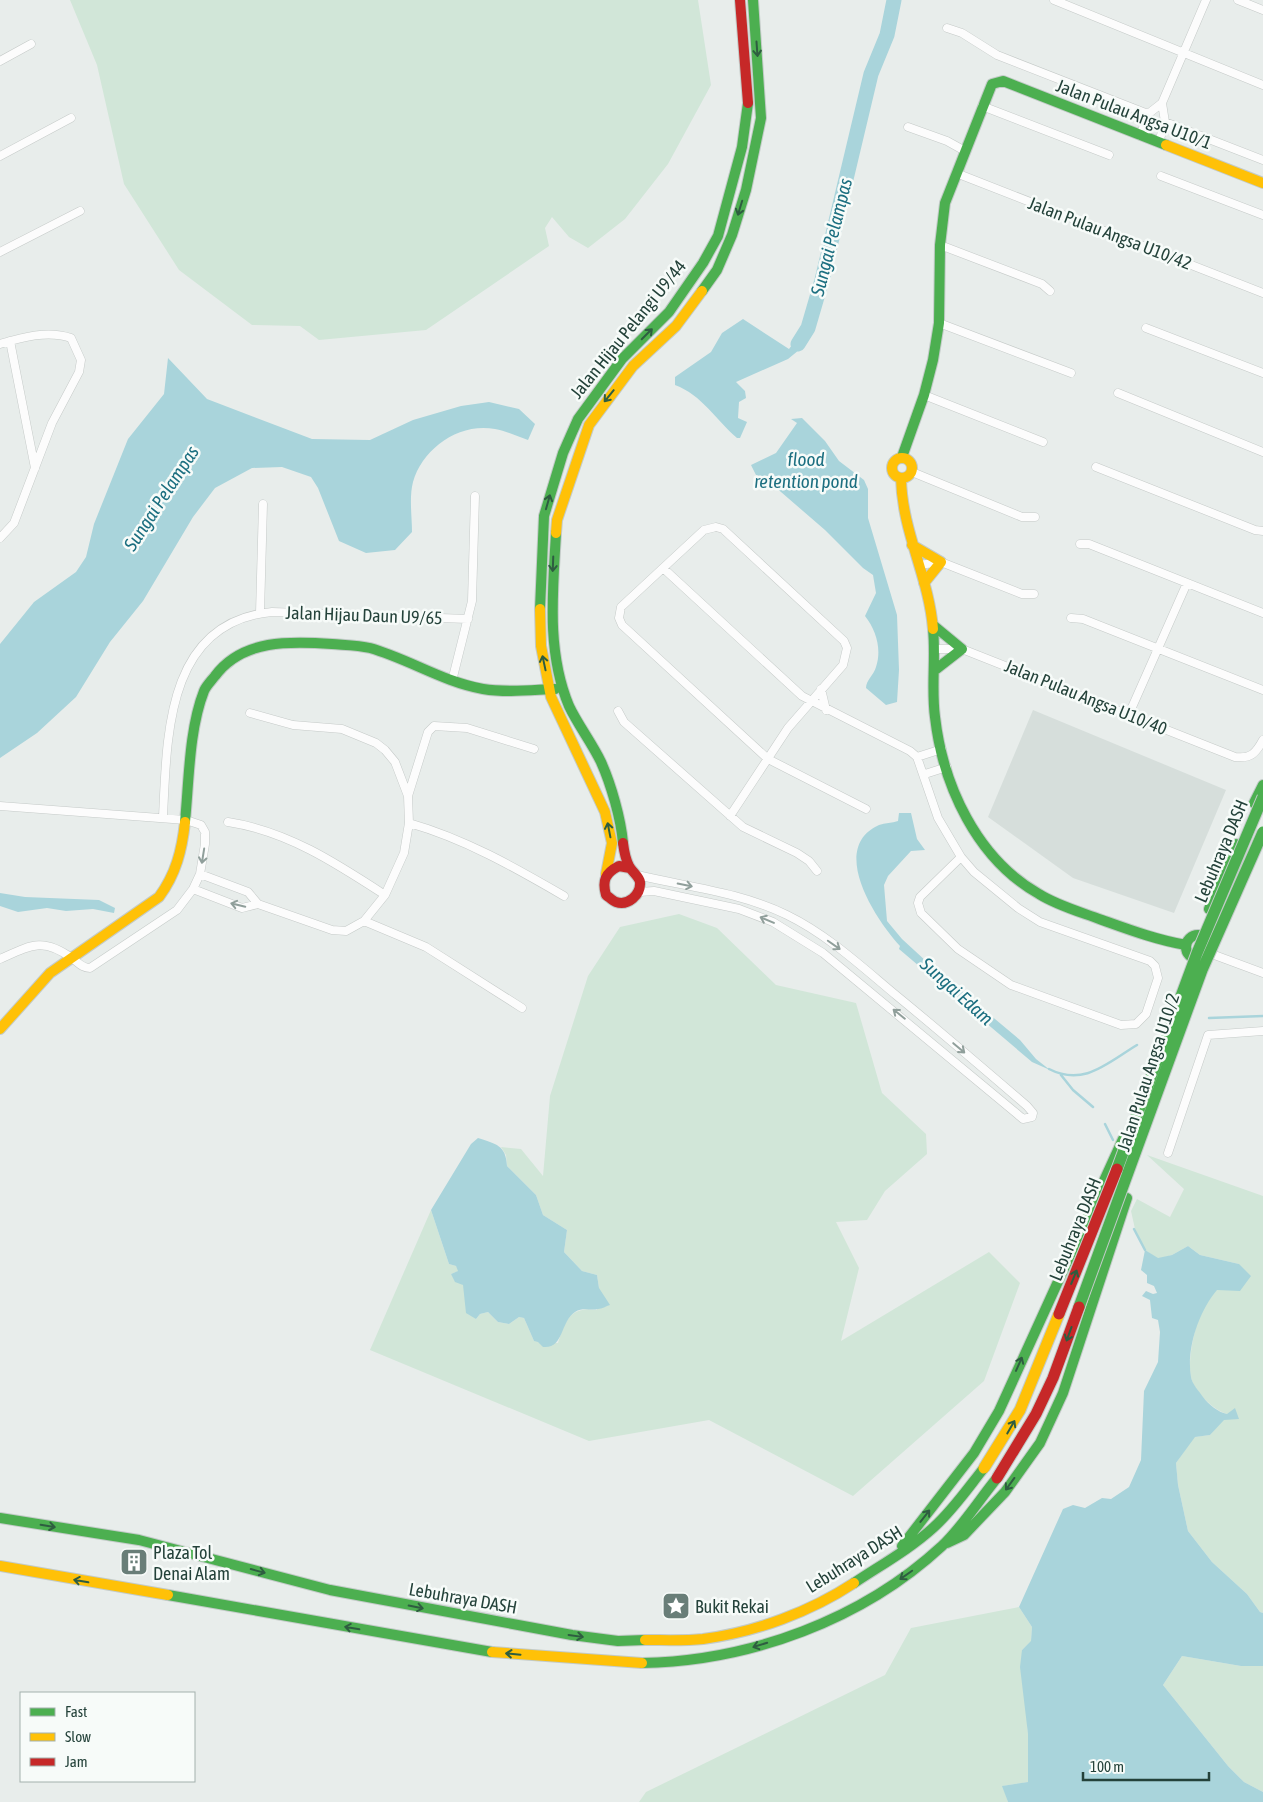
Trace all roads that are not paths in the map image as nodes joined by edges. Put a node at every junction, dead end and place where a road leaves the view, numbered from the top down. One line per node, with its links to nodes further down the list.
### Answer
1 (740, 0): 74 (main road, Jalan Hijau Pelangi U9/44, one-way to 1)
2 (753, 0): 73 (main road, Jalan Hijau Pelangi U9/44, one-way to 73)
3 (1054, 0): 9 (street)
4 (1206, 0): 9 (street)
5 (1238, 0): 6 (street)
6 (1263, 10)
7 (947, 28): 14 (street)
8 (31, 44): 10 (street)
9 (1185, 54): 11 (street); 12 (street)
10 (0, 62)
11 (1263, 85)
12 (1162, 103): 14 (street); 16 (street)
13 (982, 106): 18 (main road, Jalan Pulau Angsa U10/1); 20 (main road); 21 (street)
14 (1146, 117): 18 (street)
15 (71, 118): 22 (street)
16 (1164, 125): 19 (street); 23 (street)
17 (908, 127): 20 (street)
18 (1140, 136): 19 (main road, Jalan Pulau Angsa U10/1)
19 (1159, 142): 26 (main road, Jalan Pulau Angsa U10/1)
20 (964, 151): 24 (main road)
21 (1109, 155)
22 (0, 156)
23 (1263, 160)
24 (956, 173): 29 (main road); 32 (street, Jalan Pulau Angsa U10/42)
25 (1161, 176): 28 (street)
26 (1263, 183)
27 (80, 212): 30 (street)
28 (1263, 215)
29 (940, 245): 31 (street); 33 (main road)
30 (0, 252)
31 (1050, 291)
32 (1263, 293)
33 (939, 323): 37 (street); 40 (main road)
34 (1146, 328): 38 (street)
35 (10, 341): 36 (street); 45 (street); 45 (street)
36 (0, 344)
37 (1071, 373)
38 (1263, 373)
39 (1118, 393): 42 (street)
40 (924, 395): 41 (street); 43 (main road)
41 (1043, 442)
42 (1263, 452)
43 (902, 457): 46 (main road); 47 (main road)
44 (1096, 467): 52 (street)
45 (35, 468): 53 (street)
46 (912, 472): 47 (main road); 50 (street)
47 (901, 478): 56 (main road)
48 (475, 496): 66 (street)
49 (263, 504): 63 (street, Jalan Hijau Daun U9/65)
50 (1035, 517)
51 (0, 527): 53 (street)
52 (1263, 531)
53 (7, 532): 54 (street)
54 (0, 538)
55 (1080, 544): 60 (street)
56 (912, 545): 57 (main road); 58 (main road)
57 (941, 562): 58 (street); 61 (main road); 62 (street)
58 (919, 564): 61 (main road)
59 (663, 568): 75 (street); 77 (street); 86 (street)
60 (1187, 583): 64 (street); 70 (street)
61 (924, 584): 67 (main road)
62 (1034, 594)
63 (260, 613): 66 (street, Jalan Hijau Daun U9/65); 95 (street, Jalan Hijau Daun U9/65)
64 (1263, 613)
65 (1071, 618): 70 (street)
66 (468, 619): 72 (street)
67 (933, 625): 68 (main road); 69 (main road)
68 (962, 648): 69 (street, Jalan Pulau Angsa U10/40); 71 (main road); 81 (street, Jalan Pulau Angsa U10/40)
69 (934, 649): 71 (main road)
70 (1158, 649): 76 (street); 81 (street)
71 (935, 670): 84 (main road)
72 (452, 681): 74 (main road); 96 (main road)
73 (564, 688): 74 (main road); 102 (main road, Jalan Hijau Pelangi U9/44)
74 (550, 689): 105 (main road, Jalan Hijau Pelangi U9/44, one-way to 74)
75 (821, 689): 77 (street); 78 (street)
76 (1263, 690)
77 (809, 702): 78 (street); 86 (street)
78 (826, 710): 85 (street)
79 (618, 712): 94 (street)
80 (250, 713): 90 (street)
81 (1129, 714): 82 (street, Jalan Pulau Angsa U10/40)
82 (1263, 740)
83 (534, 749): 90 (street)
84 (942, 749): 85 (street); 87 (main road)
85 (917, 757): 88 (street)
86 (768, 759): 93 (street); 94 (street)
87 (947, 767): 88 (street); 113 (main road)
88 (924, 774): 101 (street)
89 (1263, 785): 112 (main road)
90 (408, 796): 98 (street)
91 (1263, 797): 125 (main road, Lebuhraya DASH, one-way to 91, bridge)
92 (0, 806): 95 (street)
93 (866, 809)
94 (730, 816): 103 (street)
95 (163, 817): 96 (street)
96 (186, 820): 104 (street, one-way to 104); 116 (main road)
97 (228, 822): 108 (street)
98 (409, 823): 108 (street); 109 (street)
99 (1263, 824): 114 (main road, Jalan Pulau Angsa U10/2)
100 (1263, 832): 124 (main road, Lebuhraya DASH, one-way to 124, bridge)
101 (961, 857): 101 (street)
102 (634, 871): 105 (main road); 107 (main road); 107 (street, one-way to 107)
103 (817, 872)
104 (200, 874): 106 (street); 110 (street)
105 (605, 877): 107 (main road)
106 (193, 889): 110 (street, one-way to 106); 116 (street)
107 (639, 892)
108 (385, 894): 111 (street)
109 (564, 896)
110 (258, 904): 111 (street)
111 (364, 921): 119 (street)
112 (1198, 935): 113 (main road); 114 (main road)
113 (1186, 945): 115 (main road)
114 (1207, 951): 115 (main road); 118 (street); 124 (main road, Jalan Pulau Angsa U10/2, one-way to 124)
115 (1191, 957): 125 (main road, Jalan Pulau Angsa U10/2, one-way to 115)
116 (73, 958): 117 (street); 120 (main road)
117 (0, 959)
118 (1263, 972)
119 (522, 1008)
120 (0, 1029)
121 (1263, 1031): 122 (street)
122 (1168, 1153)
123 (0, 1518): 125 (main road, Lebuhraya DASH, one-way to 125)
124 (944, 1544): 126 (main road, Lebuhraya DASH, one-way to 126)
125 (895, 1555)
126 (0, 1566)

